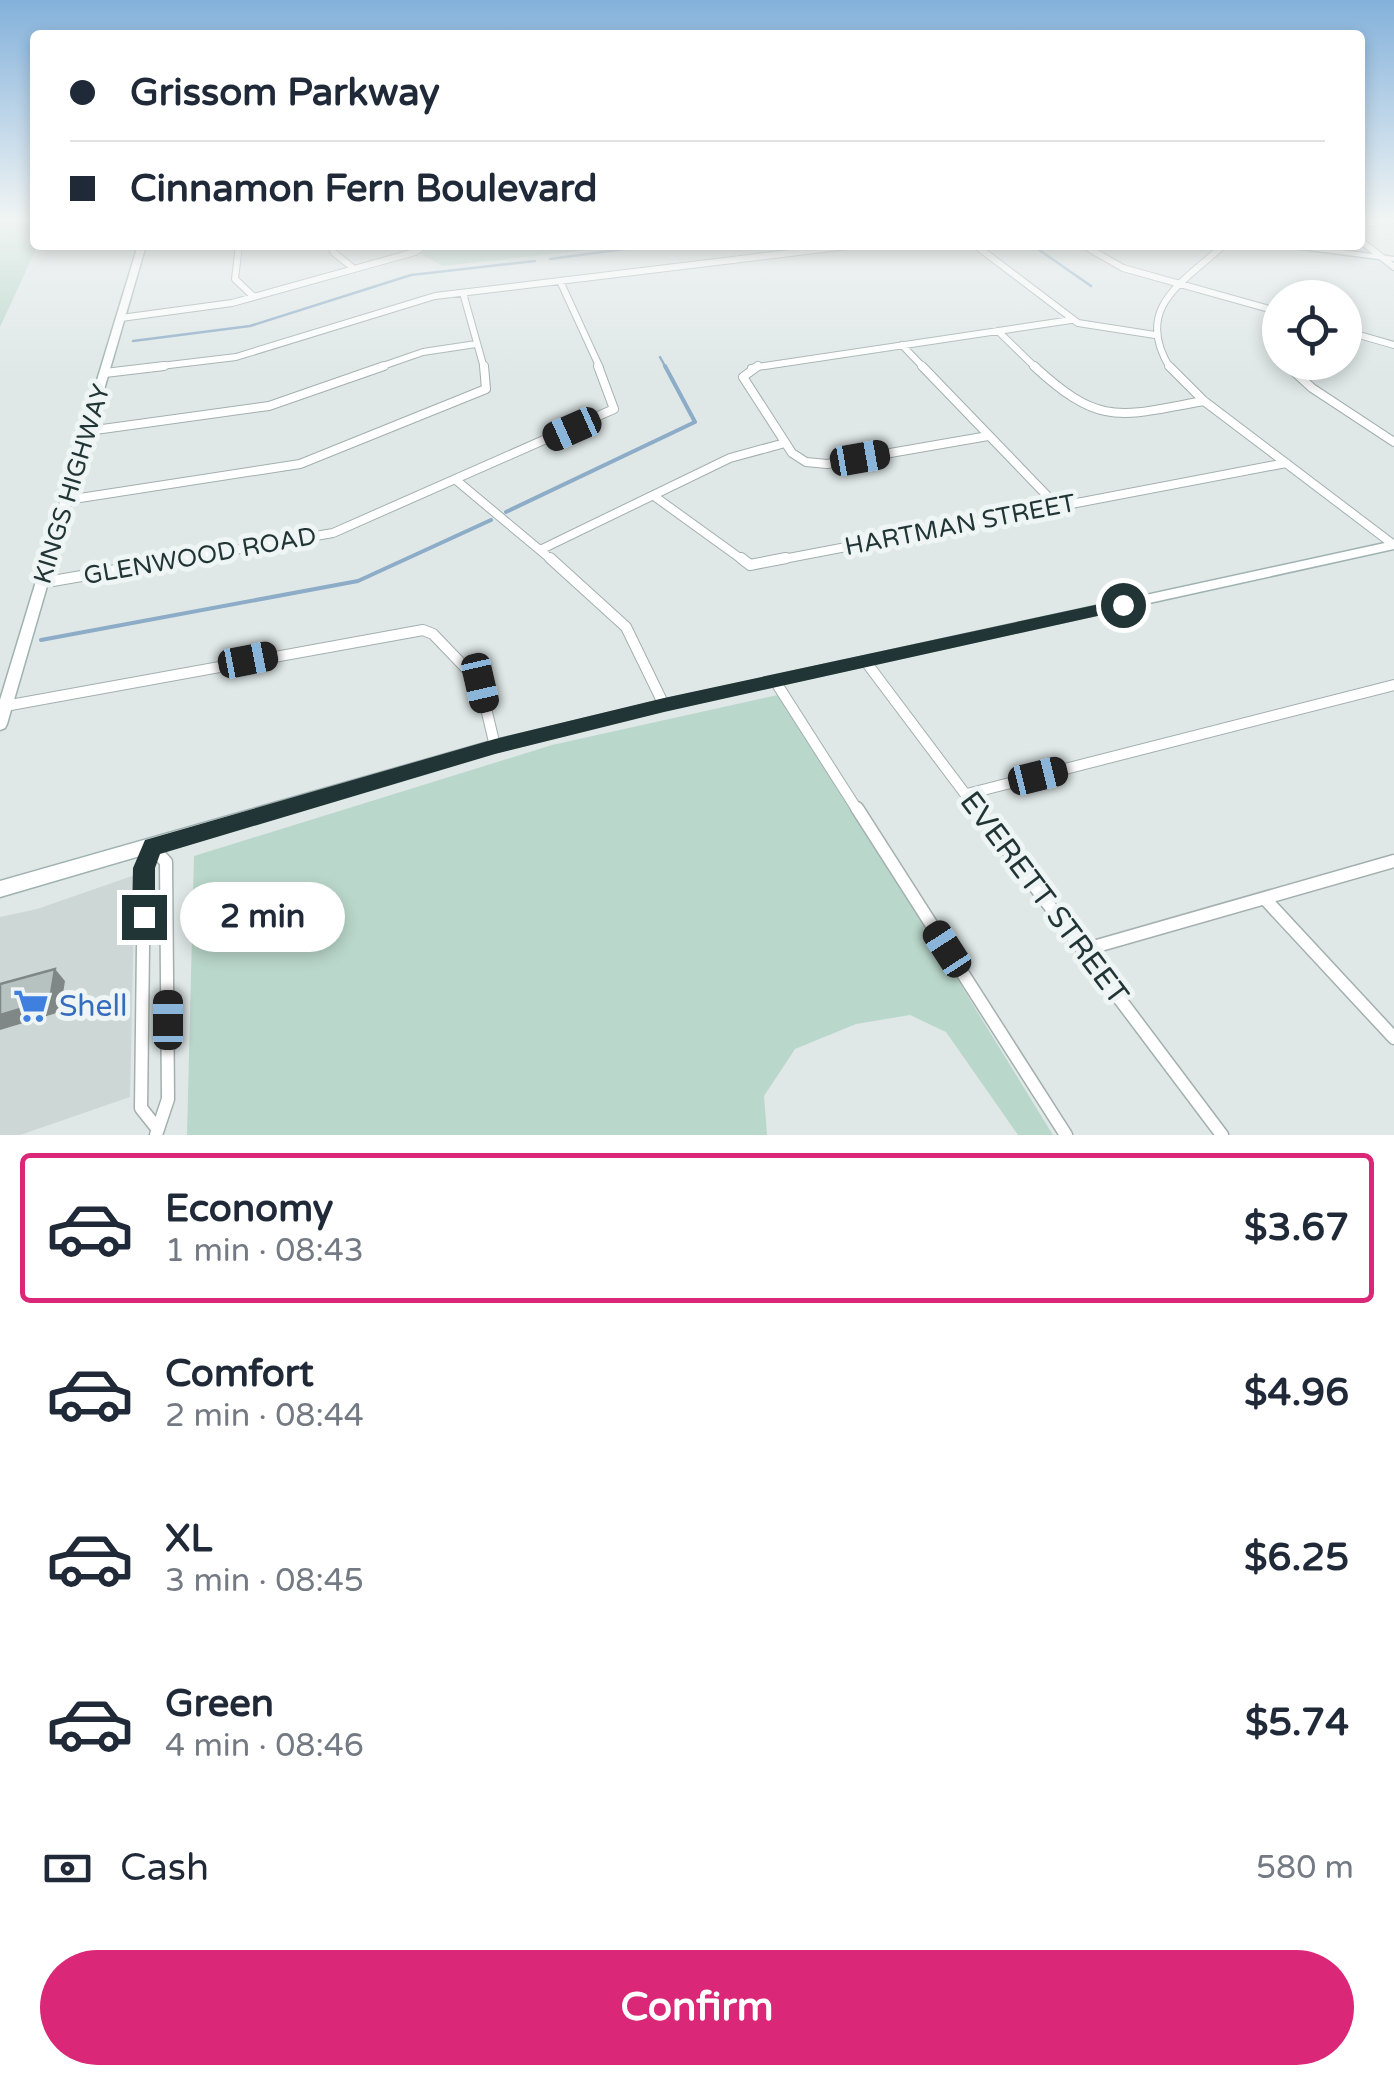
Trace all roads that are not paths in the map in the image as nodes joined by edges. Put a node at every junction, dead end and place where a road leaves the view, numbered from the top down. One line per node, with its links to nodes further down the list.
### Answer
1 (134, 272): 13 (main road, KINGS HIGHWAY)
2 (236, 272): 11 (street)
3 (339, 272): 11 (street)
4 (634, 272): 8 (street)
5 (1009, 272): 14 (street)
6 (1137, 272): 9 (street)
7 (1192, 272): 9 (street)
8 (560, 281): 10 (street); 30 (street, GLENWOOD ROAD)
9 (1178, 284): 12 (street); 16 (street)
10 (463, 293): 18 (street); 21 (street)
11 (254, 296): 13 (street)
12 (1262, 307)
13 (121, 318): 21 (main road, KINGS HIGHWAY)
14 (1071, 320): 15 (street); 16 (street)
15 (998, 331): 19 (street); 24 (street)
16 (1155, 335): 23 (street)
17 (1362, 338): 20 (street)
18 (476, 344): 25 (street); 32 (street)
19 (902, 344): 26 (street); 28 (street)
20 (1393, 350)
21 (106, 374): 25 (main road, KINGS HIGHWAY)
22 (1303, 380): 27 (street)
23 (1204, 401): 24 (street); 29 (street)
24 (1098, 413)
25 (88, 430): 32 (main road, KINGS HIGHWAY)
26 (988, 436): 28 (street); 33 (street)
27 (1394, 442)
28 (784, 443): 31 (street)
29 (1286, 463): 33 (street, HARTMAN STREET); 34 (street)
30 (456, 480): 35 (street); 36 (street, GLENWOOD ROAD)
31 (654, 496): 33 (street, HARTMAN STREET); 35 (street)
32 (67, 500): 36 (main road, KINGS HIGHWAY)
33 (1057, 506)
34 (1394, 545): 37 (main road)
35 (540, 550): 40 (street)
36 (42, 583): 41 (main road, KINGS HIGHWAY)
37 (866, 662): 38 (main road); 44 (street, EVERETT STREET)
38 (775, 681): 40 (main road); 52 (street)
39 (1394, 685): 44 (street)
40 (664, 705): 43 (main road)
41 (5, 706): 42 (main road, KINGS HIGHWAY); 43 (street)
42 (0, 724)
43 (495, 746): 45 (main road)
44 (966, 794): 49 (street, EVERETT STREET)
45 (152, 847): 47 (main road); 51 (street); 51 (street)
46 (1394, 861): 48 (street)
47 (0, 888)
48 (1266, 900): 49 (street); 50 (street)
49 (1083, 950): 53 (street, EVERETT STREET)
50 (1394, 1038)
51 (156, 1131)
52 (1066, 1135)
53 (1222, 1135)

